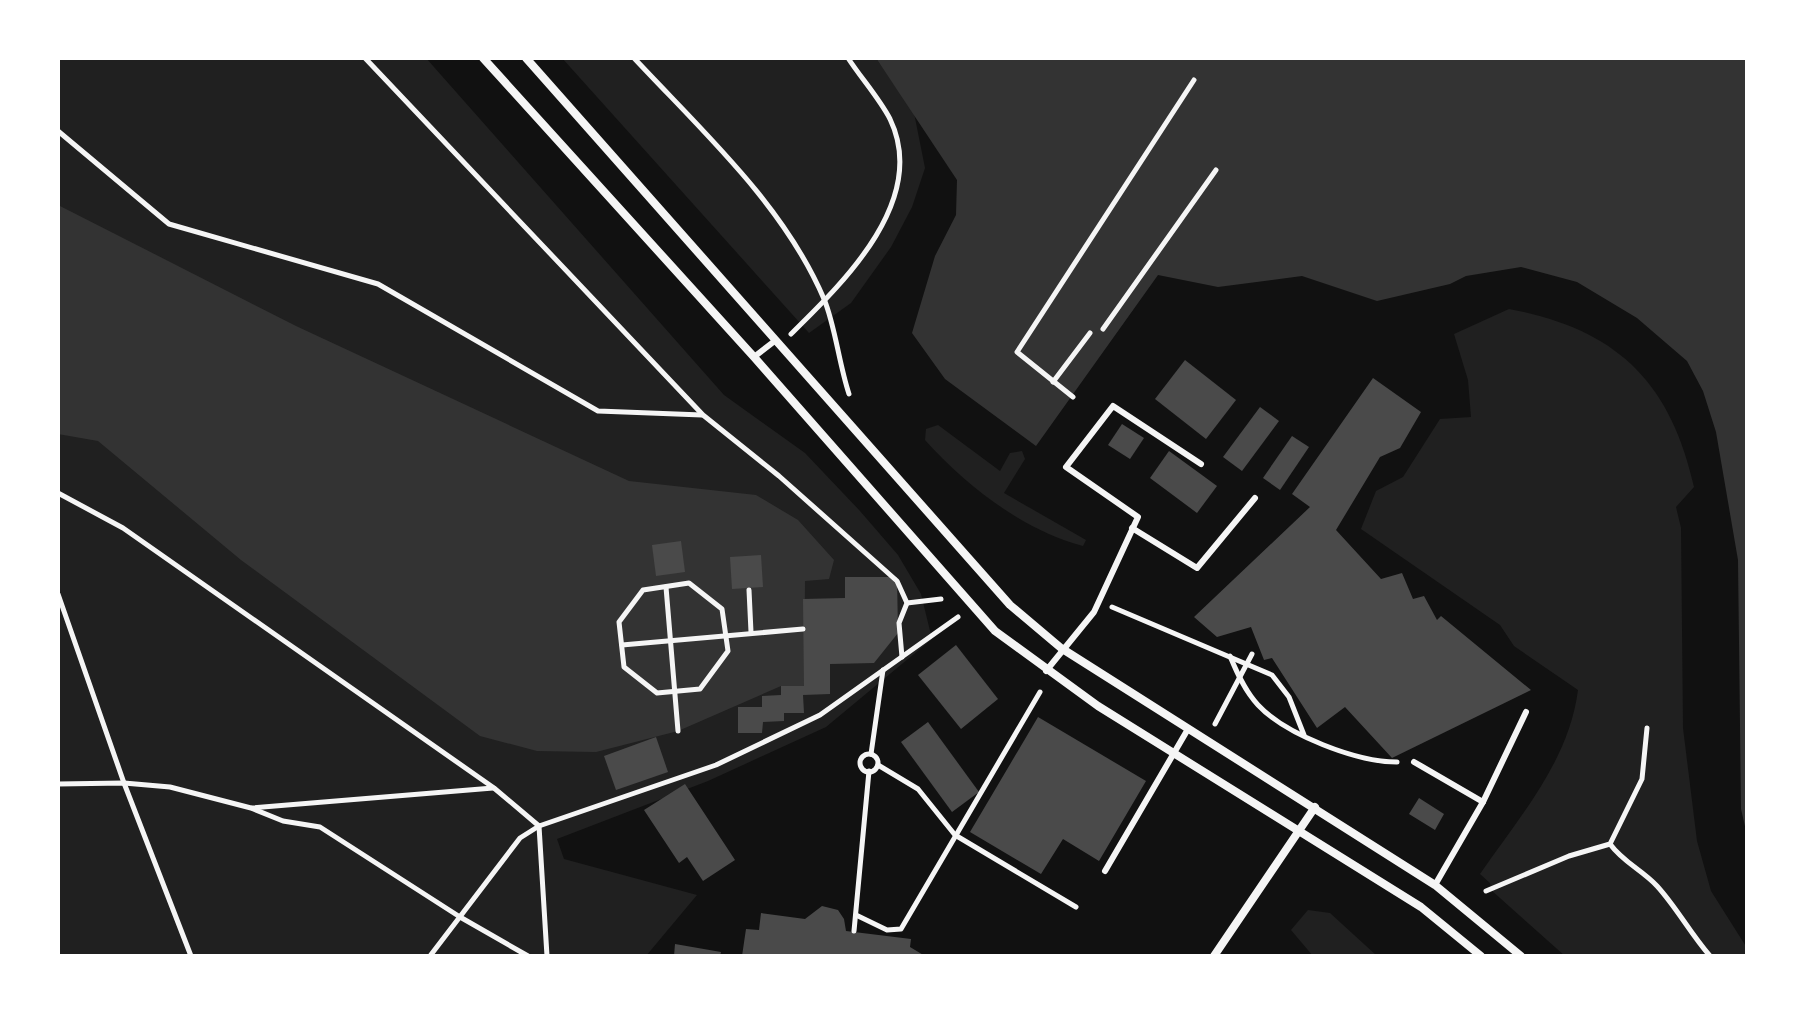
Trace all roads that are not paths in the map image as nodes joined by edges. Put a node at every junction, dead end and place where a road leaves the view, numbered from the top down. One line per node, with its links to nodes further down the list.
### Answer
1 (483, 58): 4 (street)
2 (526, 58): 3 (street)
3 (776, 340): 4 (lane); 8 (street)
4 (754, 357): 9 (street)
5 (1201, 464): 7 (lane)
6 (1255, 498): 7 (lane)
7 (1132, 528): 8 (lane)
8 (1061, 648): 9 (lane); 11 (street)
9 (1046, 671): 12 (street)
10 (1526, 712): 14 (lane)
11 (1188, 729): 12 (lane); 15 (street)
12 (1174, 753): 16 (street); 17 (lane)
13 (1414, 762): 14 (lane)
14 (1483, 802): 18 (lane)
15 (1315, 807): 16 (street); 18 (street)
16 (1300, 831): 19 (street); 20 (street)
17 (1105, 871)
18 (1435, 885): 21 (street)
19 (1214, 956)
20 (1481, 956)
21 (1521, 956)

